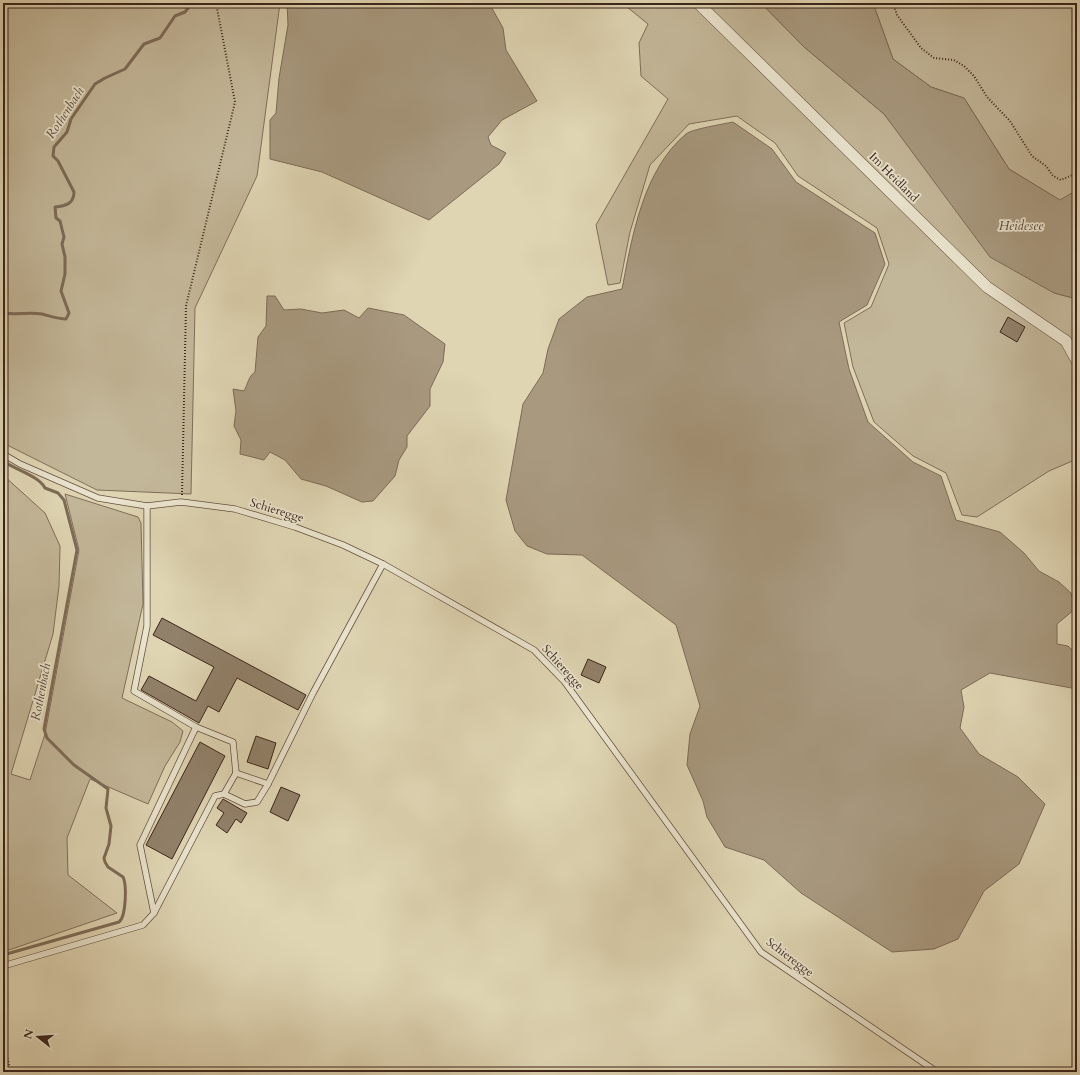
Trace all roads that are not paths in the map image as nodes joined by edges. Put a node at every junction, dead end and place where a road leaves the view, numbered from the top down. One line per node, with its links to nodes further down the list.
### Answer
1 (698, 3): 2 (street, Im Heidland)
2 (1077, 361)
3 (3, 454): 4 (lane, Schieregge)
4 (147, 506): 5 (lane, Schieregge); 6 (lane)
5 (383, 564): 8 (lane); 12 (lane, Schieregge)
6 (196, 727): 7 (lane); 10 (lane)
7 (236, 773): 8 (lane); 9 (lane)
8 (268, 784): 9 (lane)
9 (224, 794): 10 (lane)
10 (154, 913): 11 (lane)
11 (3, 966)
12 (937, 1072)

